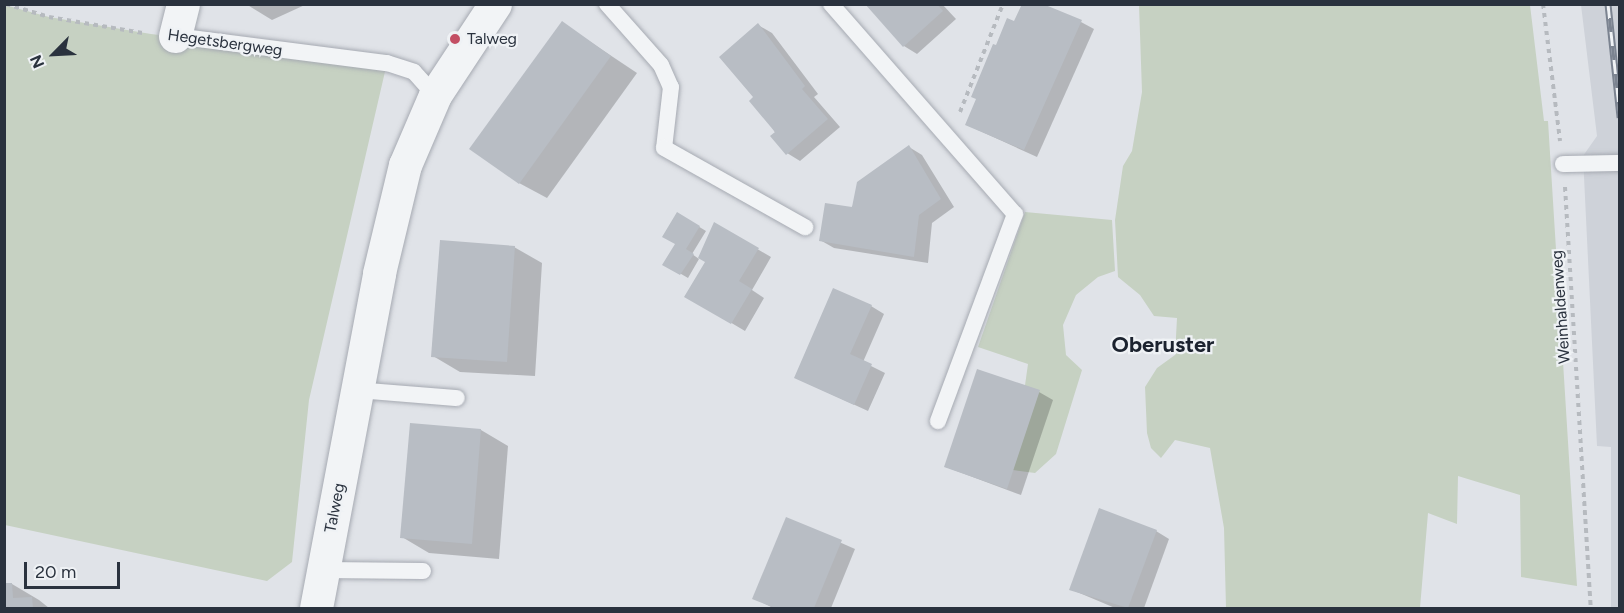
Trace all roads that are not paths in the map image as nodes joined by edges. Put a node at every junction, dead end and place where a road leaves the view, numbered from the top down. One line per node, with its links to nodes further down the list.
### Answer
1 (495, 4): 5 (street, Talweg)
2 (607, 4): 8 (lane)
3 (831, 4): 11 (lane)
4 (179, 20): 5 (lane, Hegetsbergweg)
5 (435, 95): 9 (street, Talweg)
6 (1620, 163): 7 (lane)
7 (1563, 164)
8 (805, 227)
9 (357, 390): 10 (lane); 12 (street, Talweg)
10 (457, 398)
11 (938, 421)
12 (324, 570): 13 (lane); 14 (street, Talweg)
13 (423, 572)
14 (316, 609)

